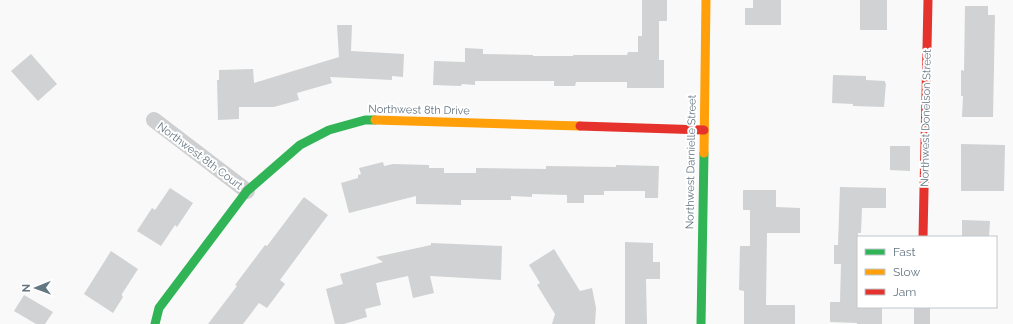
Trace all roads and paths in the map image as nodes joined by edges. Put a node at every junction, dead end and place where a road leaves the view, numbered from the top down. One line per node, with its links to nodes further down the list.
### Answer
1 (706, 0): 4 (street, Northwest Darnielle Street)
2 (928, 0): 6 (street, Northwest Donelson Street)
3 (154, 120): 5 (street, Northwest 8th Court)
4 (704, 130): 5 (street, Northwest 8th Drive); 9 (street, Northwest Darnielle Street)
5 (247, 191): 8 (street, Northwest 8th Drive)
6 (923, 236)
7 (922, 308): 10 (street)
8 (155, 324)
9 (701, 324)
10 (922, 324)

